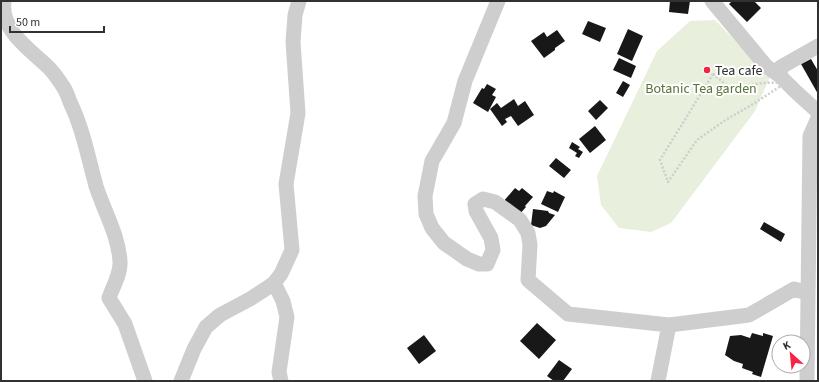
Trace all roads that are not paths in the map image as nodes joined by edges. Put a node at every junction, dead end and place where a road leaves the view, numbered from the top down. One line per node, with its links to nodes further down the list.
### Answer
1 (4, 1): 12 (street)
2 (299, 1): 9 (street)
3 (498, 1): 11 (street)
4 (712, 1): 6 (street)
5 (818, 46): 6 (street)
6 (787, 83): 7 (street)
7 (818, 112)
8 (818, 118): 10 (street)
9 (274, 283): 13 (street); 14 (street)
10 (807, 293): 11 (street); 16 (street)
11 (669, 325): 15 (street)
12 (145, 381)
13 (181, 381)
14 (281, 381)
15 (658, 381)
16 (806, 381)

